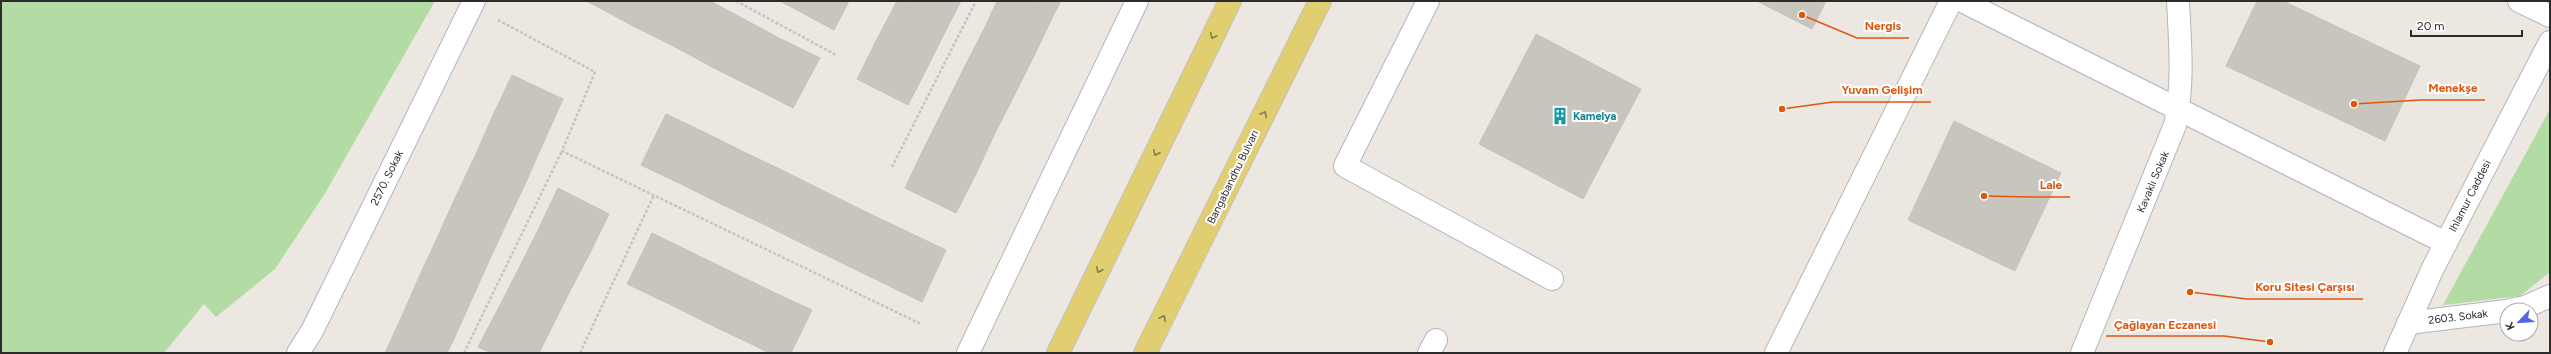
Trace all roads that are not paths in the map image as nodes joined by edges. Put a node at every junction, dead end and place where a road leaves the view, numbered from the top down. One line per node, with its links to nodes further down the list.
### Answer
1 (1137, 1): 21 (street)
2 (1230, 1): 22 (main road, one-way to 22)
3 (1320, 1): 23 (main road, Bangabandhu Bulvarı, one-way to 3)
4 (1428, 1): 15 (street)
5 (1951, 1): 24 (street)
6 (1962, 1): 13 (street)
7 (2178, 1): 13 (street, Kavaklı Sokak)
8 (2519, 1): 10 (street)
9 (472, 3): 20 (street, 2570. Sokak)
10 (2550, 16)
11 (2550, 42): 12 (street, Ihlamur Caddesi)
12 (2544, 63): 14 (street, Ihlamur Caddesi)
13 (2179, 108): 14 (street); 25 (street, Kavaklı Sokak)
14 (2446, 243): 19 (street, Ihlamur Caddesi)
15 (1552, 279)
16 (2550, 296): 17 (street)
17 (2536, 302)
18 (2499, 312): 19 (street, 2603. Sokak)
19 (2408, 323): 26 (street, Ihlamur Caddesi)
20 (298, 353)
21 (968, 353)
22 (1058, 353)
23 (1146, 353)
24 (1776, 353)
25 (2082, 353)
26 (2395, 353)

